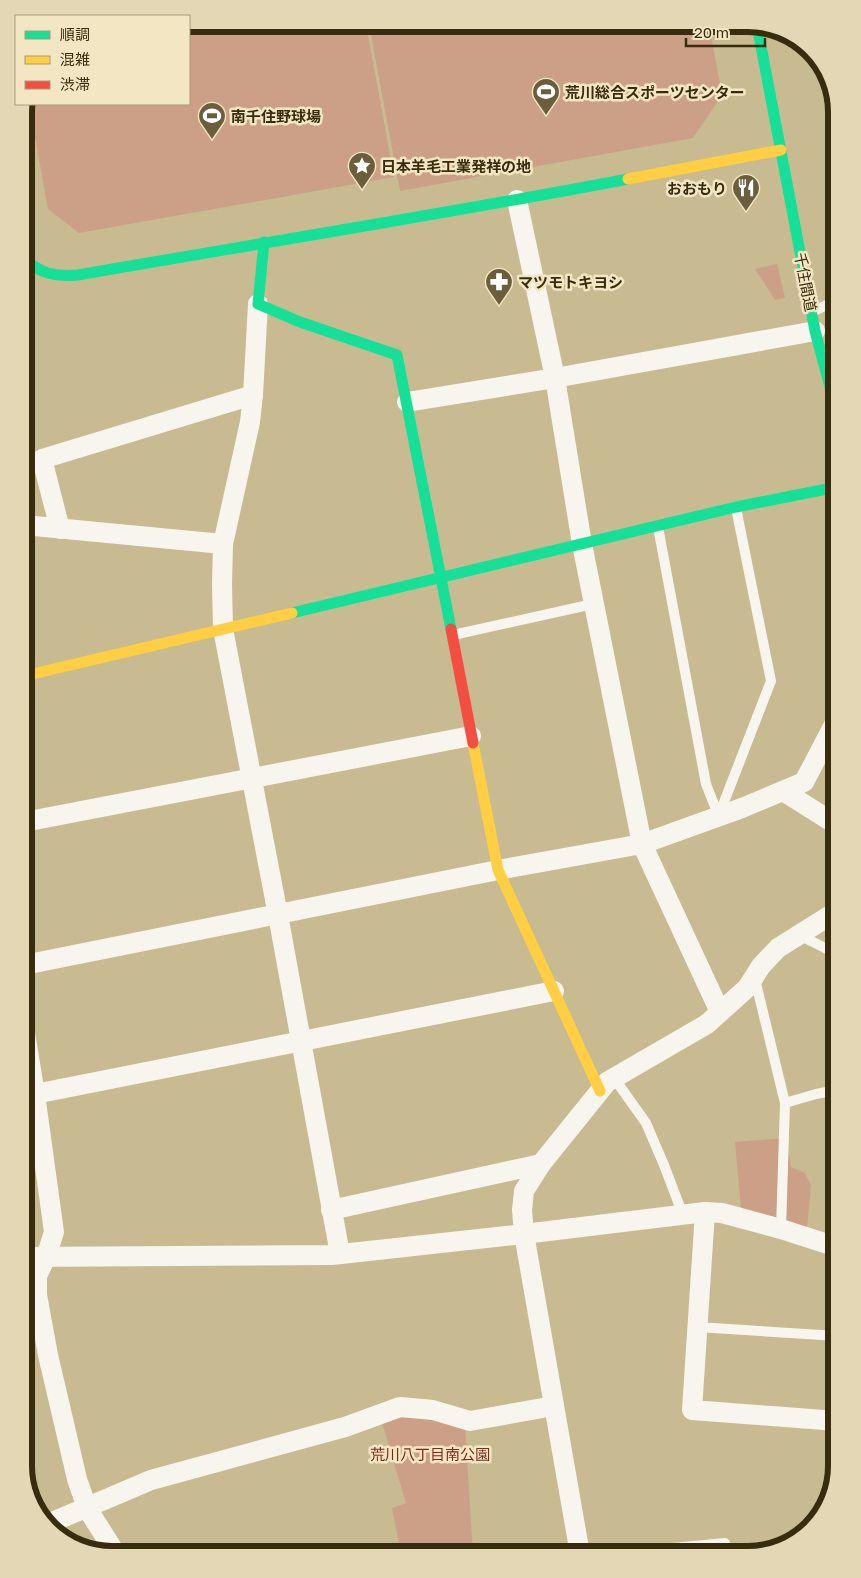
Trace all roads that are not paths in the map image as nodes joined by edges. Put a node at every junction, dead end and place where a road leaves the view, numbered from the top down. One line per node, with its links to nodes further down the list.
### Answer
1 (758, 33): 2 (street, 千住間道)
2 (781, 150): 3 (street); 8 (street, 千住間道)
3 (517, 200): 4 (street); 9 (street)
4 (264, 242): 5 (street); 6 (street)
5 (33, 267)
6 (258, 304): 11 (street); 12 (street)
7 (828, 308): 8 (lane)
8 (813, 322): 9 (street); 10 (street, 千住間道)
9 (555, 378): 12 (street); 19 (street)
10 (828, 379)
11 (253, 395): 17 (street); 18 (street)
12 (406, 402): 20 (street)
13 (828, 489): 14 (street)
14 (736, 507): 15 (street); 29 (lane)
15 (658, 526): 19 (street); 29 (lane)
16 (33, 527): 17 (street)
17 (60, 529): 18 (street)
18 (223, 544): 22 (street)
19 (582, 544): 20 (street); 21 (street)
20 (440, 578): 22 (street); 23 (street)
21 (594, 604): 23 (lane); 32 (street)
22 (223, 629): 24 (street); 27 (street)
23 (452, 635): 25 (street)
24 (33, 674)
25 (471, 736): 27 (street); 33 (street)
26 (828, 736): 28 (street)
27 (252, 778): 31 (street); 34 (street)
28 (783, 791): 29 (street); 30 (street)
29 (718, 817): 32 (street)
30 (828, 819)
31 (32, 820)
32 (642, 844): 33 (street); 41 (street)
33 (498, 870): 34 (street); 40 (street)
34 (278, 915): 38 (street); 42 (street)
35 (828, 917): 36 (street)
36 (799, 935): 37 (lane); 39 (street)
37 (828, 950)
38 (32, 963)
39 (754, 977): 41 (street); 46 (lane)
40 (554, 991): 42 (street); 43 (street)
41 (720, 1012): 43 (street)
42 (301, 1041): 45 (street); 49 (street)
43 (607, 1085): 48 (street); 51 (lane)
44 (828, 1092): 46 (lane)
45 (32, 1095)
46 (785, 1103): 52 (lane)
47 (32, 1108): 57 (street)
48 (541, 1164): 49 (street); 53 (street)
49 (331, 1210): 55 (street)
50 (705, 1212): 51 (street); 52 (street); 58 (street)
51 (683, 1215): 53 (street)
52 (781, 1229): 54 (street)
53 (524, 1234): 55 (street); 60 (street)
54 (828, 1244)
55 (340, 1254): 57 (street)
56 (32, 1257): 57 (street)
57 (46, 1257): 62 (street)
58 (697, 1327): 59 (lane); 61 (street)
59 (828, 1335)
60 (554, 1406): 62 (street); 66 (street)
61 (828, 1420)
62 (87, 1508): 63 (street); 65 (street)
63 (55, 1521)
64 (725, 1543): 67 (lane)
65 (110, 1545)
66 (579, 1546)
67 (694, 1546)

